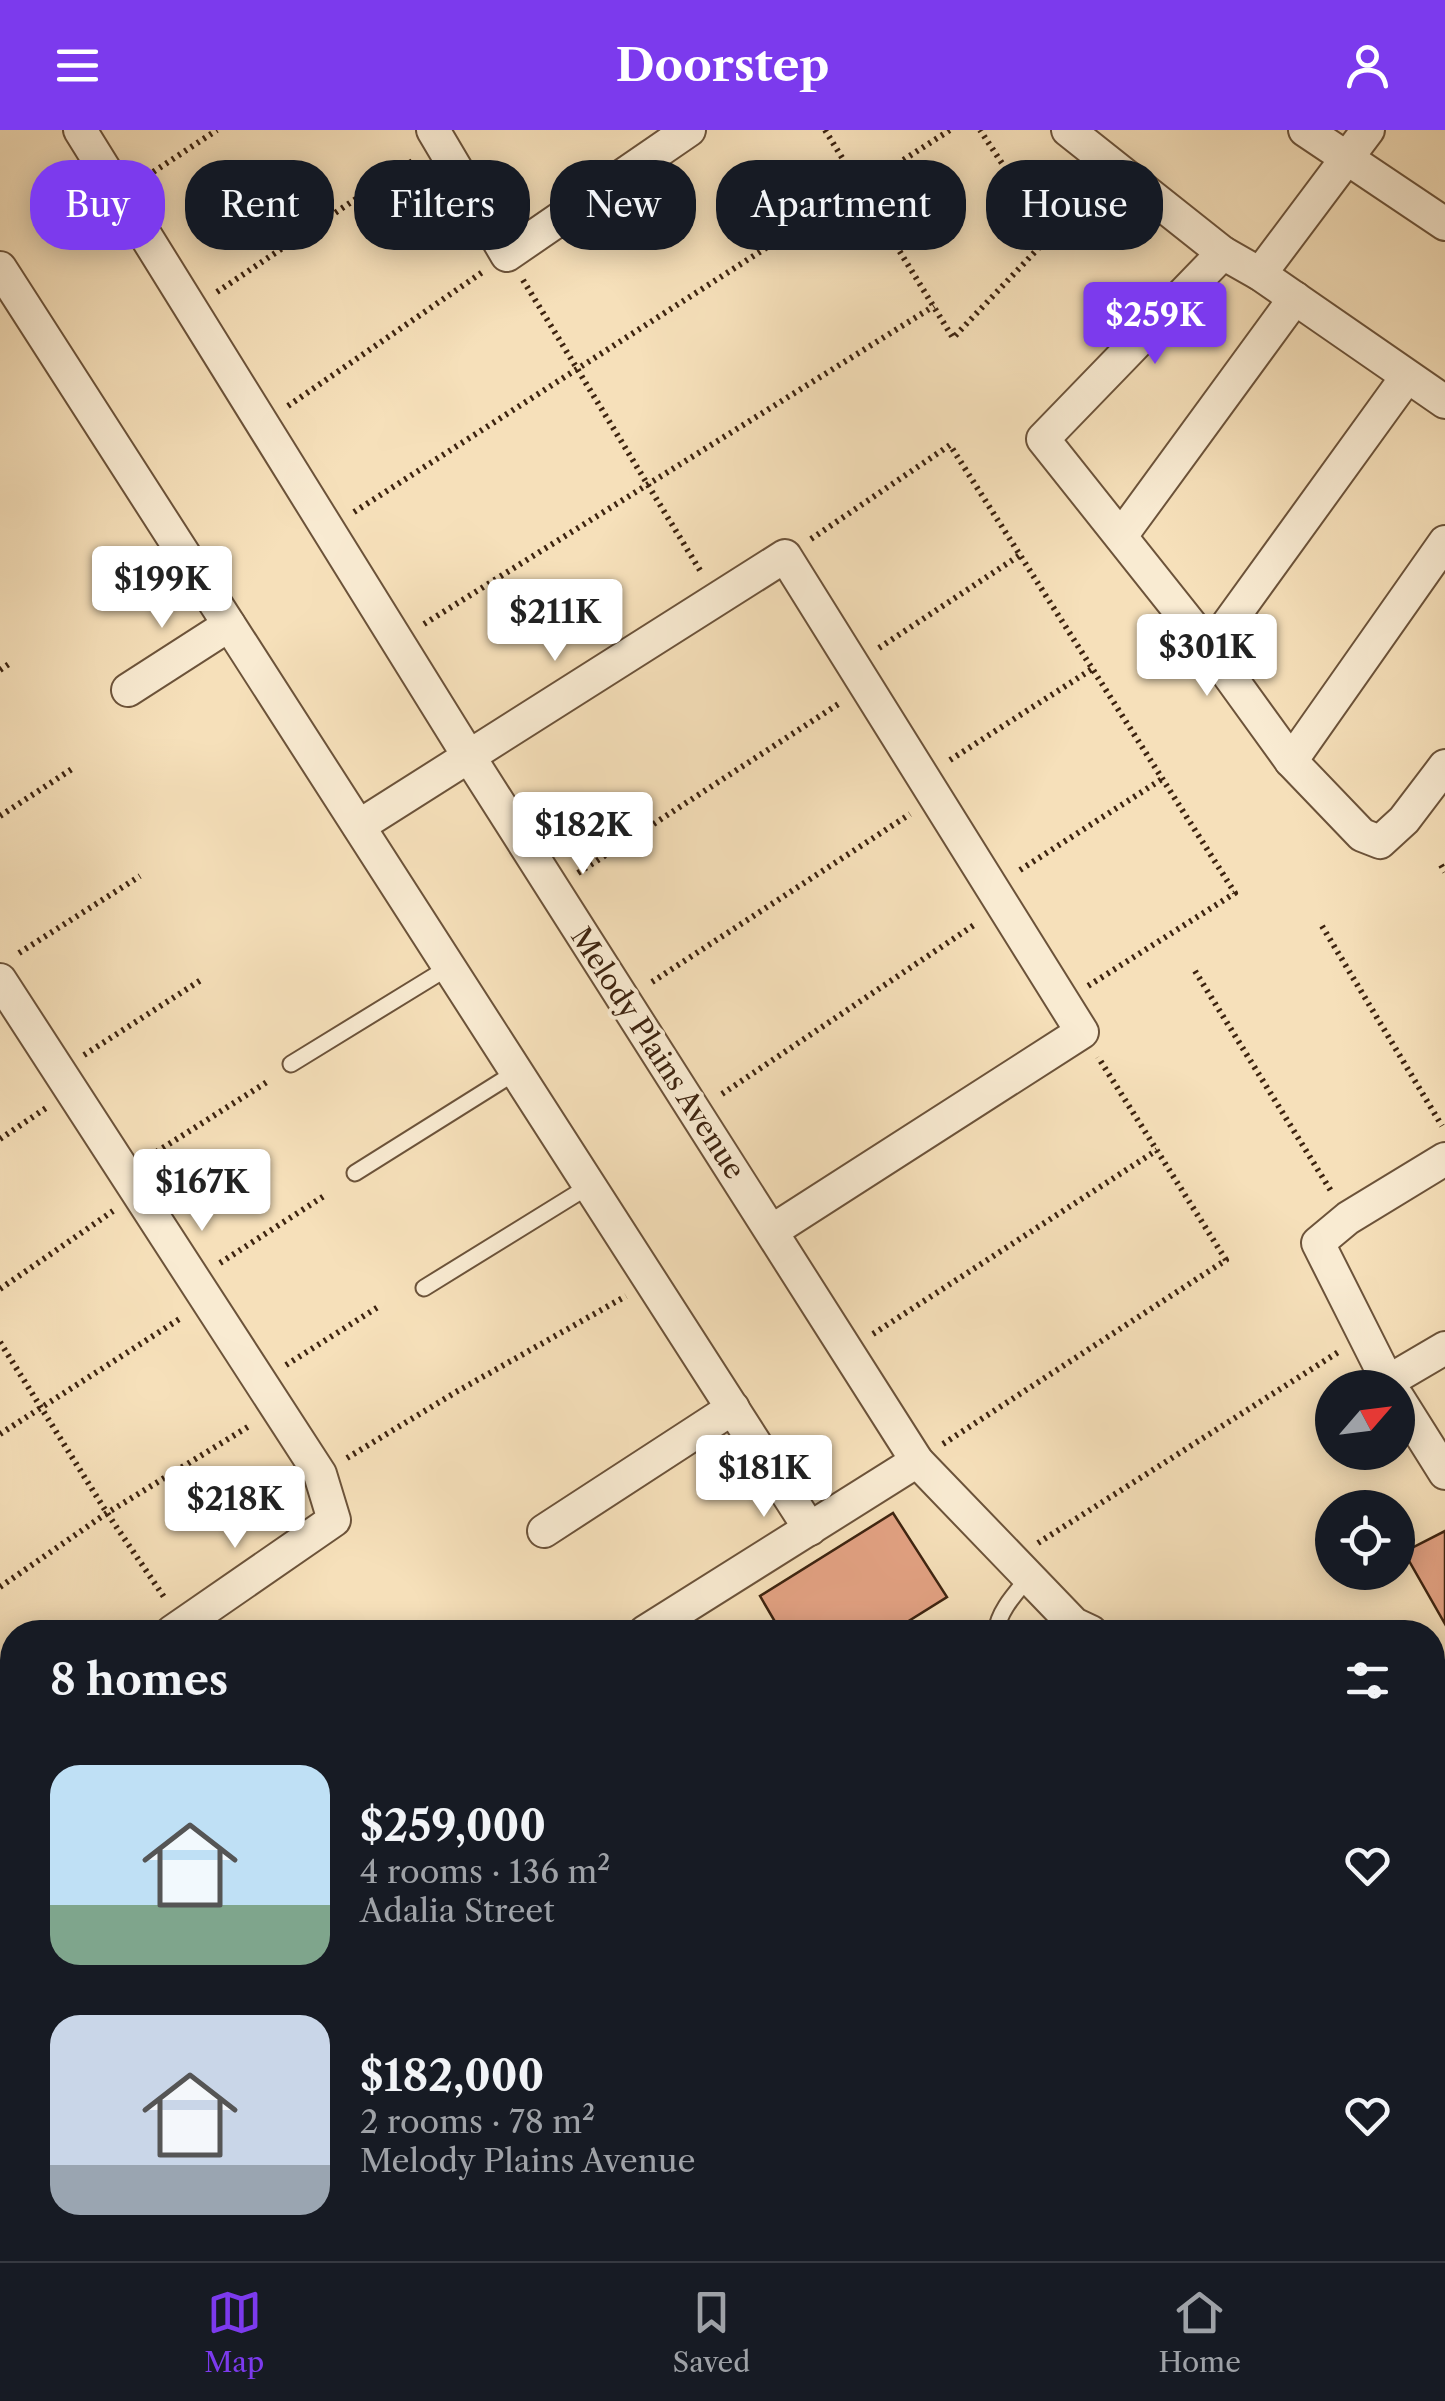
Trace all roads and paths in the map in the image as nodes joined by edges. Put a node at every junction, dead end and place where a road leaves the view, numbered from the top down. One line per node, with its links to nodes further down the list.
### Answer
1 (80, 130): 11 (street, Melody Plains Avenue)
2 (217, 130): 15 (path)
3 (689, 130): 21 (street)
4 (825, 130): 12 (path)
5 (950, 130): 13 (path)
6 (980, 130): 25 (path)
7 (1068, 130): 20 (street)
8 (1305, 130): 14 (street)
9 (1368, 130): 14 (street)
10 (437, 136): 21 (street); 27 (path)
11 (99, 160)
12 (844, 160)
13 (902, 160)
14 (1347, 160): 16 (street); 23 (street)
15 (165, 164)
16 (1445, 224)
17 (155, 250): 27 (street, Melody Plains Avenue)
18 (760, 250): 28 (path)
19 (899, 250): 25 (path)
20 (1222, 253): 23 (street); 34 (street)
21 (508, 255): 28 (path); 31 (path)
22 (0, 268): 26 (street)
23 (1260, 274): 24 (street)
24 (1294, 298): 29 (street); 34 (street)
25 (934, 306): 32 (path)
26 (11, 308): 39 (street)
27 (192, 310): 31 (street, Melody Plains Avenue)
28 (577, 368): 32 (path); 33 (path)
29 (1406, 378): 30 (street); 41 (street)
30 (1445, 402)
31 (262, 424): 33 (street, Melody Plains Avenue)
32 (646, 483): 38 (path); 40 (path)
33 (328, 529): 40 (street, Melody Plains Avenue)
34 (1121, 536): 41 (street)
35 (1445, 542): 48 (street)
36 (1020, 555): 37 (path); 43 (path); 45 (path)
37 (786, 556): 38 (street); 45 (street)
38 (718, 600): 47 (street)
39 (229, 625): 46 (street); 54 (street)
40 (397, 641): 47 (street, Melody Plains Avenue)
41 (1210, 649): 48 (street)
42 (12, 662): 44 (path)
43 (1092, 669): 51 (path); 52 (path)
44 (0, 670)
45 (860, 676): 52 (street); 56 (path)
46 (128, 690)
47 (468, 755): 54 (street); 56 (street, Melody Plains Avenue)
48 (1291, 761): 49 (street)
49 (1445, 766)
50 (75, 768): 53 (path)
51 (1162, 778): 57 (path); 64 (path)
52 (930, 787): 57 (street); 63 (path)
53 (0, 816)
54 (359, 826): 60 (street)
55 (140, 876): 59 (path)
56 (554, 889): 63 (street, Melody Plains Avenue)
57 (998, 896): 64 (street); 70 (path)
58 (1322, 926): 71 (path)
59 (8, 967): 68 (street)
60 (449, 967): 66 (lane); 67 (street)
61 (1195, 972): 79 (path)
62 (201, 980): 68 (path)
63 (625, 1001): 70 (street, Melody Plains Avenue)
64 (1063, 1002): 65 (street)
65 (1082, 1032): 73 (path); 80 (street)
66 (291, 1064)
67 (516, 1072): 75 (lane); 77 (street)
68 (65, 1081): 72 (path); 76 (street)
69 (267, 1082): 76 (path)
70 (696, 1112): 80 (street, Melody Plains Avenue)
71 (1445, 1132)
72 (0, 1139)
73 (1156, 1150): 89 (path); 97 (path)
74 (1445, 1159): 79 (street)
75 (355, 1173)
76 (131, 1183): 83 (path); 84 (street)
77 (590, 1186): 81 (street); 82 (lane)
78 (324, 1196): 84 (path)
79 (1348, 1218): 86 (street)
80 (772, 1231): 89 (street, Melody Plains Avenue)
81 (651, 1282): 94 (street); 98 (path)
82 (424, 1288)
83 (0, 1289)
84 (201, 1290): 92 (street); 93 (path)
85 (378, 1307): 92 (path)
86 (1364, 1336): 90 (street); 103 (path)
87 (0, 1342): 93 (path)
88 (1445, 1348): 91 (street)
89 (847, 1351): 97 (street, Melody Plains Avenue)
90 (1382, 1370)
91 (1415, 1372)
92 (269, 1394): 98 (street); 100 (path)
93 (41, 1408): 96 (path); 100 (path)
94 (733, 1408): 101 (street); 102 (street)
95 (1415, 1426): 99 (street)
96 (0, 1434)
97 (917, 1462): 101 (street); 103 (street, Melody Plains Avenue)
98 (320, 1474): 106 (street)
99 (1445, 1474)
100 (107, 1514): 104 (path); 105 (path)
101 (810, 1529): 107 (street)
102 (544, 1530)
103 (1020, 1568): 108 (lane); 109 (street, Melody Plains Avenue)
104 (0, 1587)
105 (172, 1620)
106 (191, 1620)
107 (664, 1620)
108 (1001, 1620)
109 (1070, 1620)

